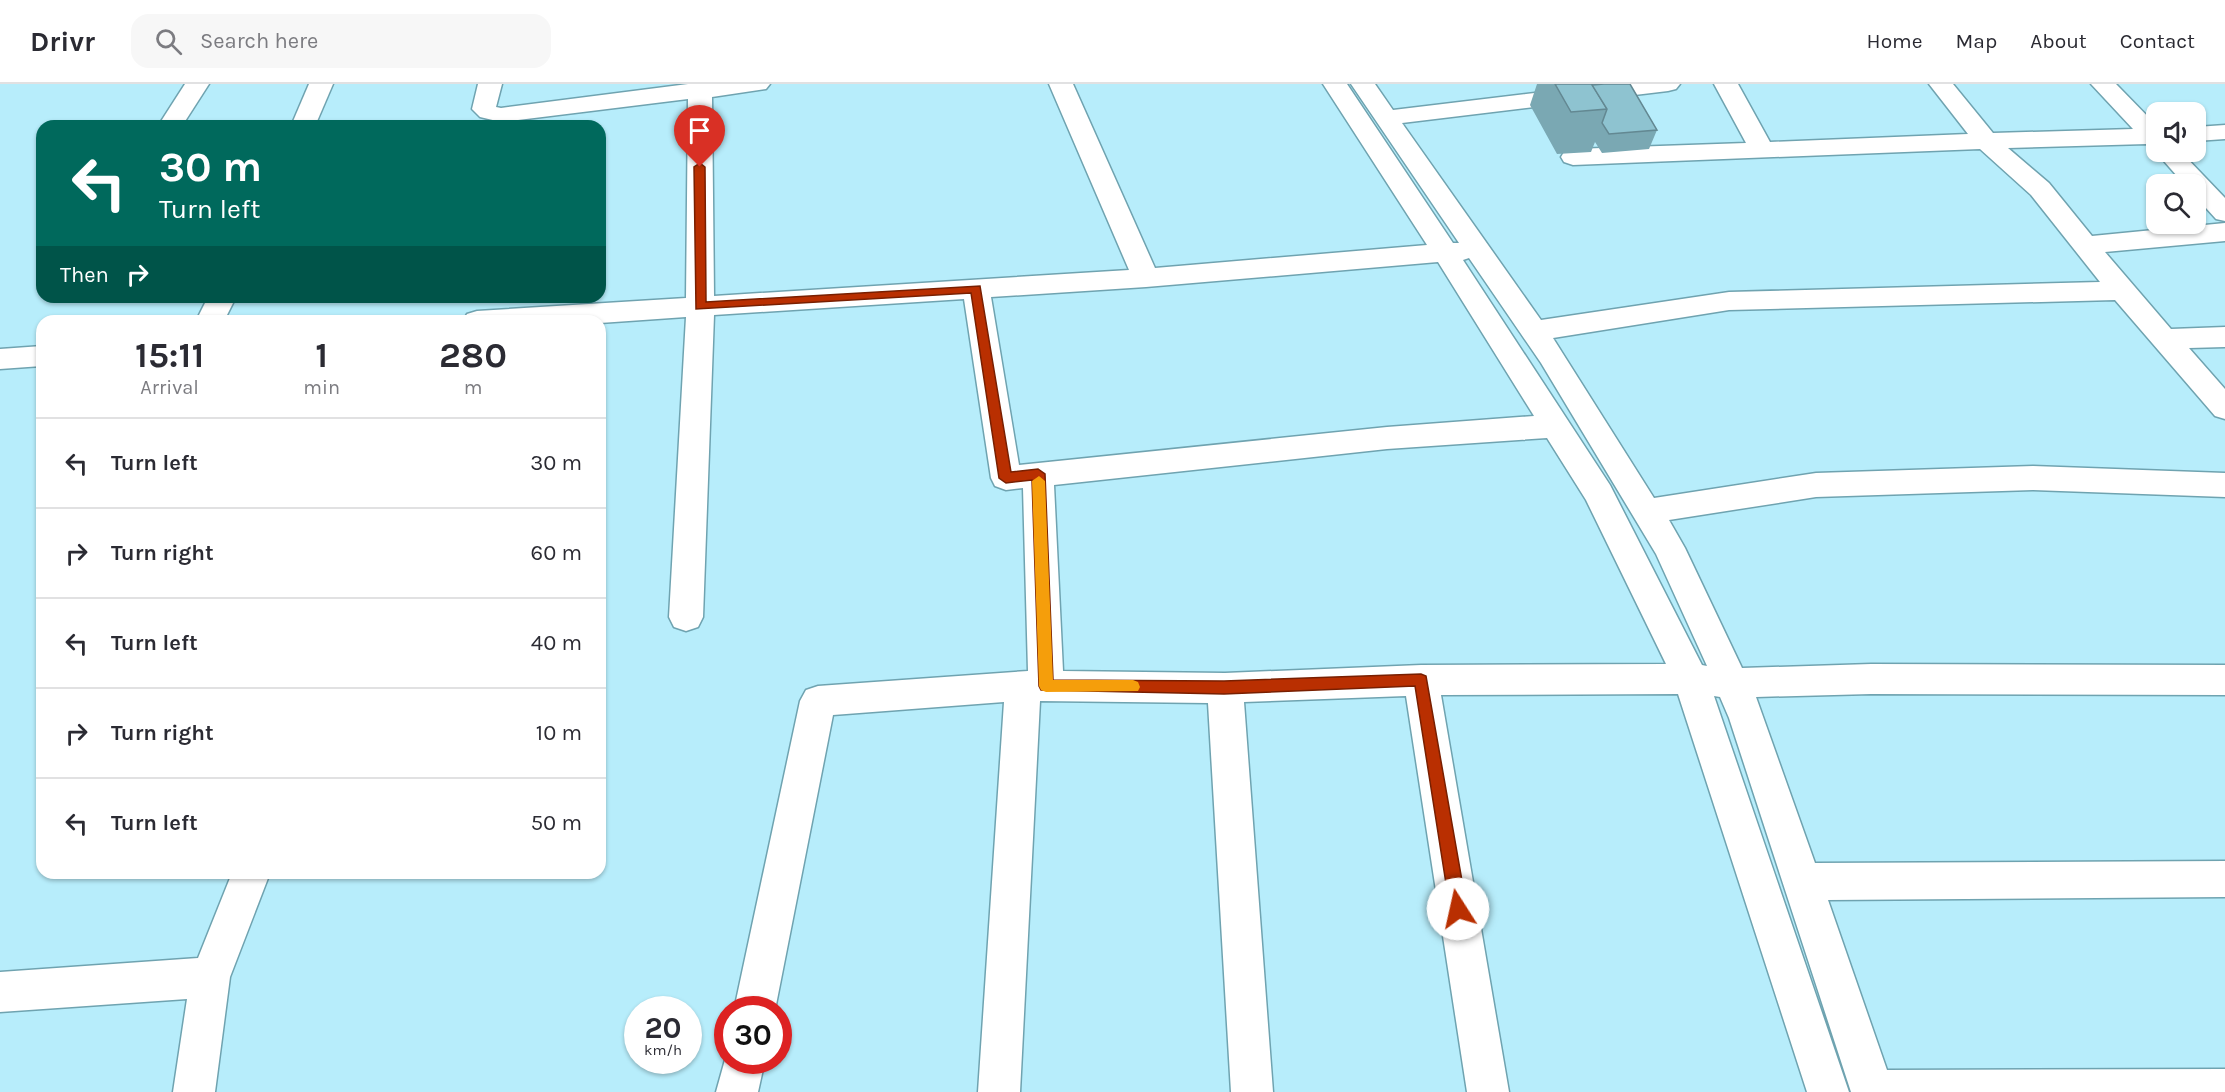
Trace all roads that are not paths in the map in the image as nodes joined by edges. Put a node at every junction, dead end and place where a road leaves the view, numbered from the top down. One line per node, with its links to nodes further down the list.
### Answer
1 (203, 84): 14 (street)
2 (321, 84): 15 (street)
3 (490, 84): 12 (street)
4 (758, 84): 12 (street)
5 (1061, 84): 29 (street)
6 (1335, 84): 28 (street)
7 (1363, 84): 13 (street)
8 (1668, 84): 13 (street)
9 (1726, 84): 21 (street)
10 (1941, 84): 19 (street)
11 (2103, 84): 16 (street)
12 (700, 87): 32 (street)
13 (1386, 118): 27 (street)
14 (175, 120)
15 (306, 120)
16 (2146, 128)
17 (2225, 132): 18 (street)
18 (2206, 133)
19 (1986, 141): 20 (street); 21 (street); 26 (street)
20 (2146, 141)
21 (1762, 150): 22 (street)
22 (1573, 157)
23 (2178, 162): 24 (street)
24 (2225, 213)
25 (2225, 232): 26 (street)
26 (2085, 245): 31 (street)
27 (1480, 251): 28 (street); 34 (street)
28 (1445, 252): 29 (street); 40 (street)
29 (1146, 278): 30 (street)
30 (976, 289): 32 (street); 41 (street)
31 (2122, 291): 34 (street); 36 (street)
32 (700, 307): 33 (street); 44 (street)
33 (573, 315)
34 (1534, 332): 43 (street)
35 (2225, 337): 36 (street)
36 (2165, 339): 39 (street)
37 (36, 356): 38 (street)
38 (0, 359)
39 (2225, 408)
40 (1554, 426): 41 (street); 45 (street)
41 (1038, 474): 49 (street)
42 (2225, 485): 43 (street)
43 (1647, 511): 48 (street)
44 (686, 617)
45 (1691, 679): 46 (street); 48 (street); 64 (street)
46 (1421, 680): 50 (street); 63 (street)
47 (2225, 680): 48 (street)
48 (1732, 682): 53 (street)
49 (1034, 686): 50 (street); 56 (street); 61 (street)
50 (1224, 688): 62 (street)
51 (249, 879): 54 (street)
52 (2225, 879): 53 (street)
53 (1802, 882): 65 (street)
54 (210, 977): 55 (street); 59 (street)
55 (0, 992)
56 (757, 996)
57 (741, 1074): 60 (street)
58 (2225, 1090): 65 (street)
59 (194, 1092)
60 (737, 1092)
61 (999, 1092)
62 (1252, 1092)
63 (1488, 1092)
64 (1828, 1092)
65 (1872, 1092)

